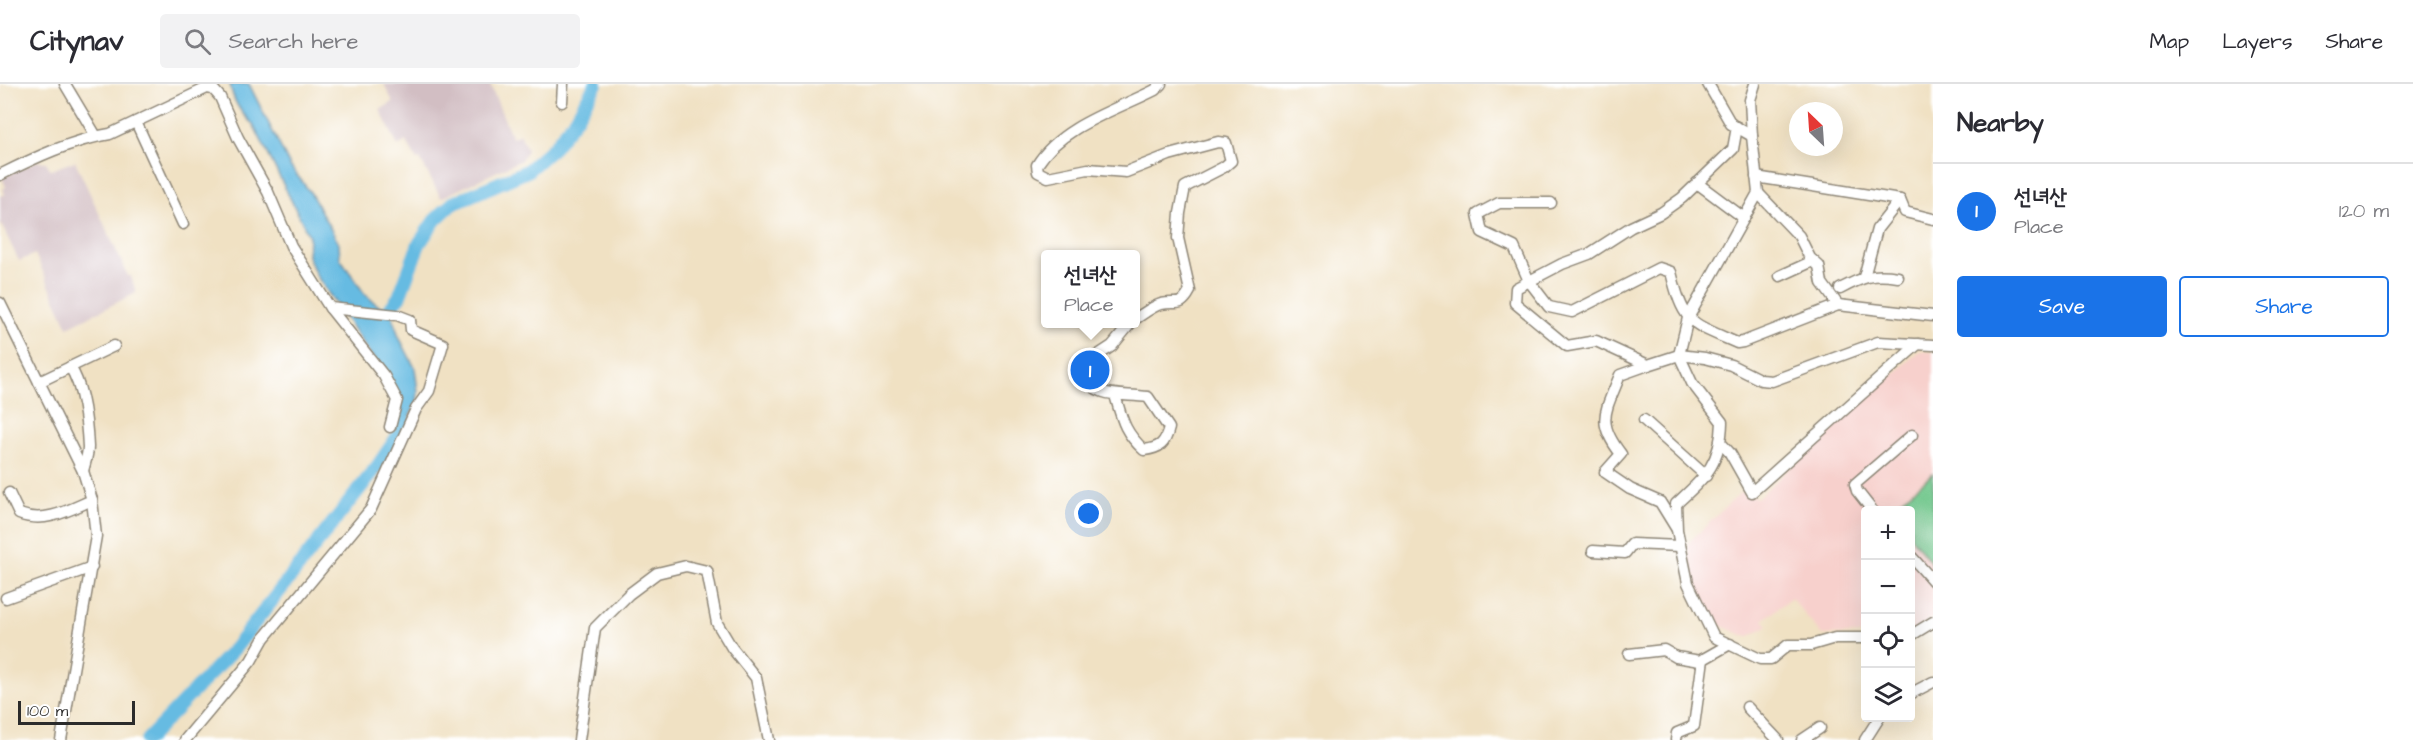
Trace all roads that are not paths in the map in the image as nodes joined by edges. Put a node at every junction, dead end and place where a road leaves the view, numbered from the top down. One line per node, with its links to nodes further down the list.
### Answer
1 (65, 84): 10 (street)
2 (563, 84): 6 (street)
3 (1161, 84): 29 (street)
4 (1708, 84): 8 (street)
5 (1755, 84): 9 (street)
6 (562, 102)
7 (136, 122): 10 (street); 19 (street); 28 (street)
8 (1737, 127): 9 (street); 13 (street)
9 (1752, 135): 12 (street)
10 (96, 136): 11 (street)
11 (0, 175)
12 (1756, 177): 14 (street); 15 (street)
13 (1697, 183): 17 (street); 24 (street)
14 (1758, 194): 17 (street); 20 (street)
15 (1900, 200): 18 (street); 22 (street)
16 (1551, 203): 24 (street)
17 (1744, 218): 31 (street)
18 (1933, 219)
19 (183, 224)
20 (1813, 261): 21 (street); 27 (street)
21 (1780, 276)
22 (1864, 277): 23 (street); 25 (street)
23 (1898, 277)
24 (1529, 281): 31 (street); 37 (street)
25 (1840, 289)
26 (0, 303): 39 (street)
27 (1838, 305): 30 (street); 31 (street)
28 (334, 309): 42 (street); 69 (street)
29 (1140, 316)
30 (1933, 316)
31 (1688, 318): 36 (street)
32 (1127, 328): 40 (street)
33 (1918, 344): 34 (street); 36 (street); 44 (street)
34 (1933, 345)
35 (114, 346): 38 (street)
36 (1679, 356): 37 (street); 44 (street)
37 (1648, 365): 50 (street)
38 (70, 367): 39 (street); 45 (street)
39 (39, 382): 45 (street)
40 (1115, 395): 40 (street)
41 (1644, 420): 46 (street)
42 (390, 427)
43 (1912, 435): 49 (street)
44 (1720, 442): 46 (street)
45 (83, 471): 48 (street)
46 (1706, 476): 50 (street)
47 (9, 493): 48 (street)
48 (92, 500): 54 (street)
49 (1869, 506)
50 (1677, 530): 51 (street)
51 (1680, 546): 52 (street); 60 (street)
52 (1593, 551)
53 (1915, 560): 55 (street)
54 (92, 567): 56 (street); 68 (street)
55 (1933, 581)
56 (6, 598)
57 (1933, 622): 58 (street)
58 (1915, 633)
59 (1861, 638): 60 (street)
60 (1730, 644): 62 (street)
61 (1629, 654): 62 (street)
62 (1703, 659): 72 (street)
63 (1933, 682): 64 (street)
64 (1915, 692)
65 (1747, 707): 73 (street)
66 (1876, 722): 75 (street)
67 (1820, 728): 74 (street)
68 (61, 740)
69 (185, 740)
70 (579, 740): 71 (street)
71 (769, 740)
72 (1676, 740)
73 (1778, 740)
74 (1802, 740)
75 (1865, 740)

